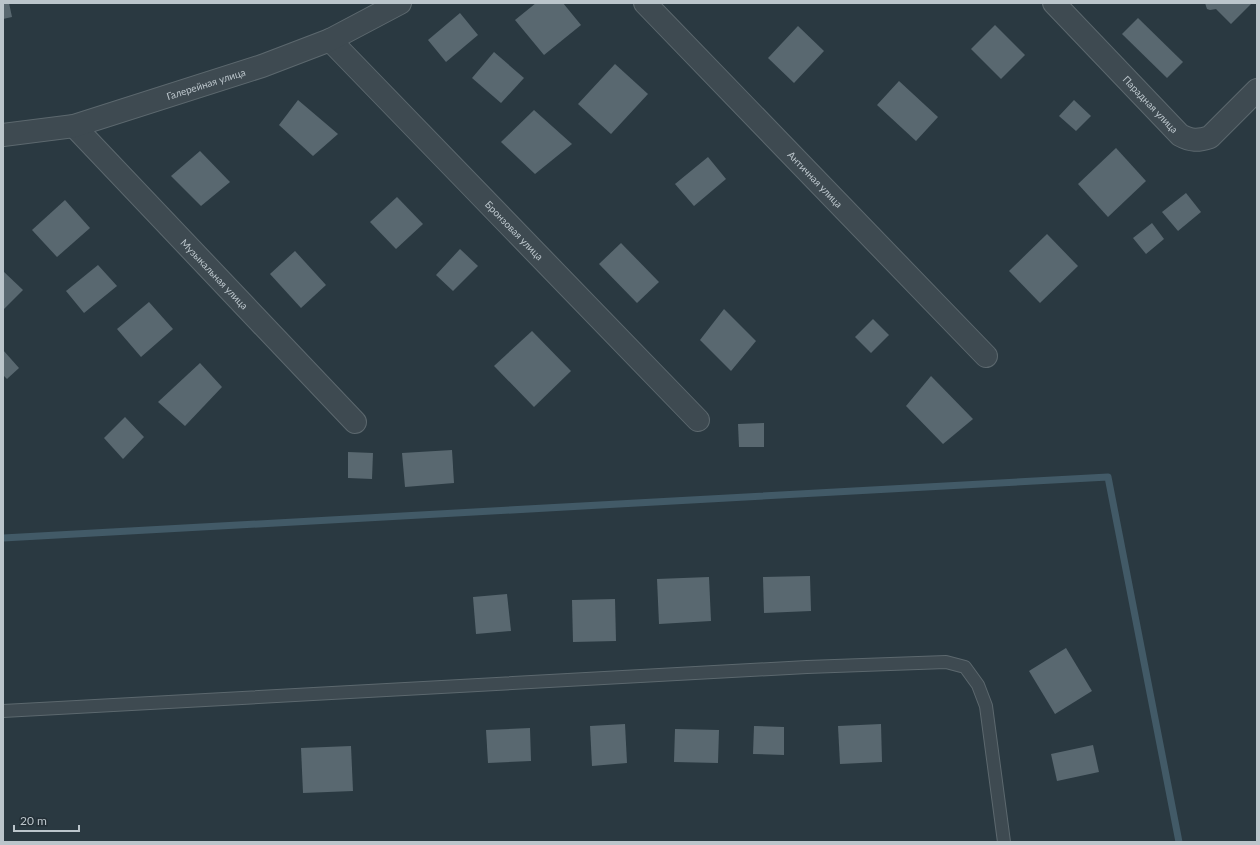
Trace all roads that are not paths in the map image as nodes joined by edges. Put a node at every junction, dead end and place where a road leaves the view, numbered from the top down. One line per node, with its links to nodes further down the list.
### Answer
1 (400, 3): 4 (street, Галерейная улица)
2 (645, 3): 8 (street, Античная улица)
3 (1054, 3): 5 (street, Парадная улица)
4 (330, 40): 6 (street, Галерейная улица); 9 (street, Бронзовая улица)
5 (1257, 90)
6 (74, 126): 7 (street, Галерейная улица); 10 (street, Музыкальная улица)
7 (3, 135)
8 (986, 356)
9 (698, 420)
10 (354, 422)
11 (3, 711): 12 (lane)
12 (1004, 842)

